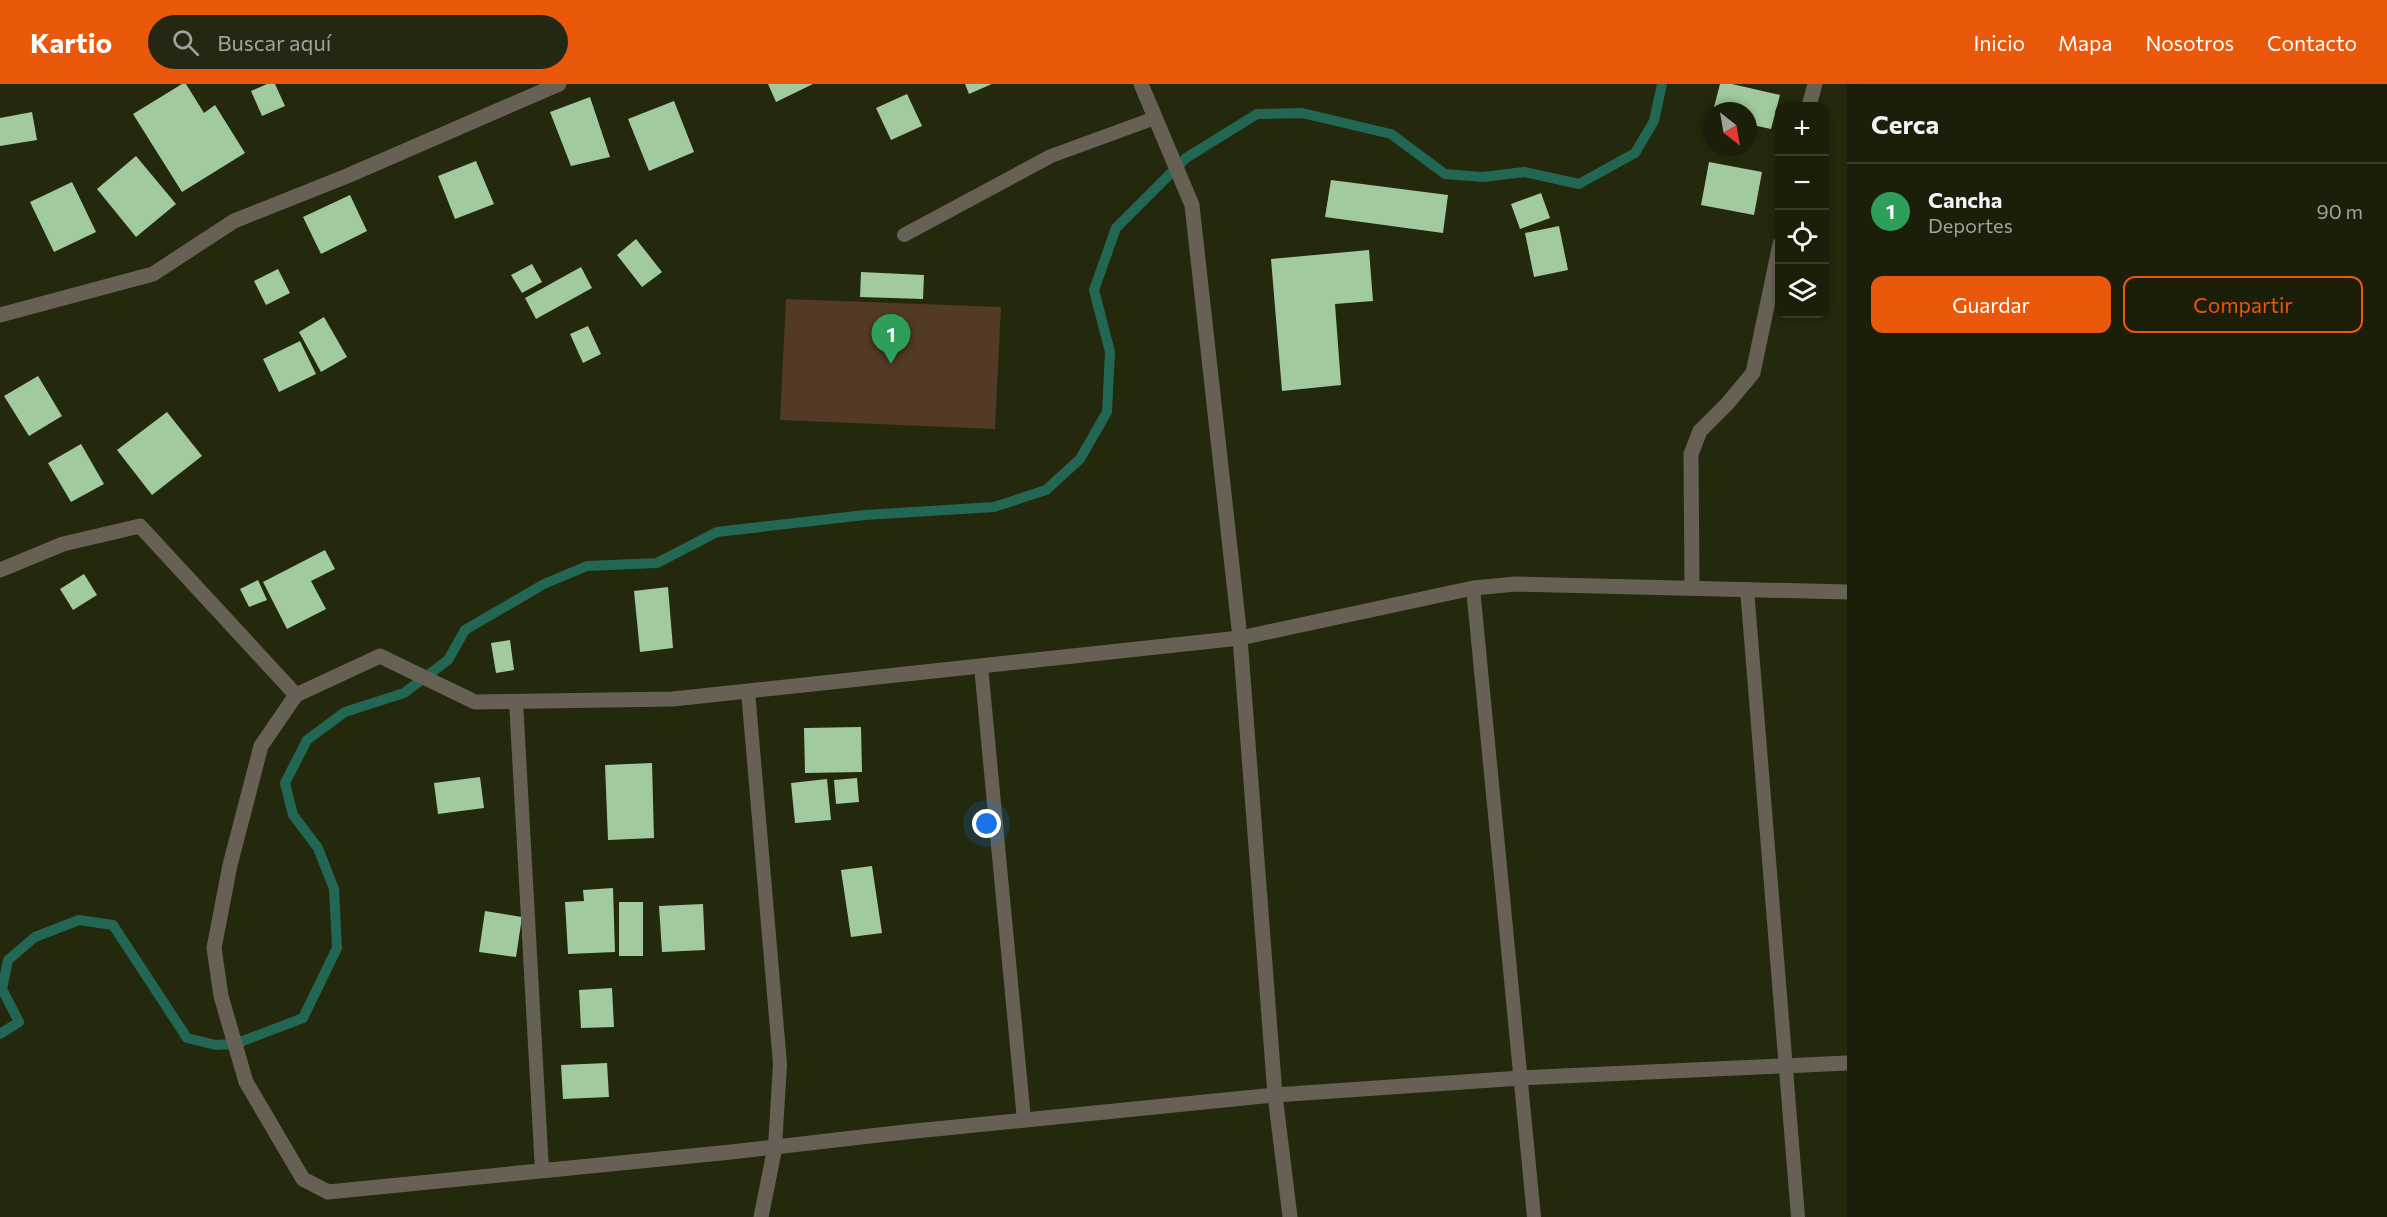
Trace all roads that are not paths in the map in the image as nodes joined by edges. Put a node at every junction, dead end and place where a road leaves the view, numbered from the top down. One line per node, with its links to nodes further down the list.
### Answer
1 (559, 84): 8 (street)
2 (1141, 84): 5 (street)
3 (1815, 84): 4 (street)
4 (1810, 102)
5 (1155, 118): 6 (lane); 14 (street)
6 (904, 235)
7 (1775, 263): 11 (street)
8 (0, 315)
9 (0, 570): 17 (street)
10 (1473, 588): 11 (street); 14 (street); 21 (lane)
11 (1692, 588): 12 (street)
12 (1747, 589): 13 (street); 20 (lane)
13 (1847, 592)
14 (1240, 638): 15 (street); 22 (street)
15 (981, 666): 16 (street); 23 (lane)
16 (748, 691): 18 (street); 24 (lane)
17 (296, 695): 18 (street); 25 (street)
18 (516, 701): 25 (lane)
19 (1847, 1063): 20 (street)
20 (1786, 1067): 21 (street); 29 (lane)
21 (1521, 1078): 22 (street); 28 (lane)
22 (1275, 1095): 23 (street); 27 (street)
23 (1024, 1120): 24 (street)
24 (775, 1147): 25 (street); 26 (street)
25 (542, 1171)
26 (761, 1217)
27 (1290, 1217)
28 (1534, 1217)
29 (1798, 1217)

